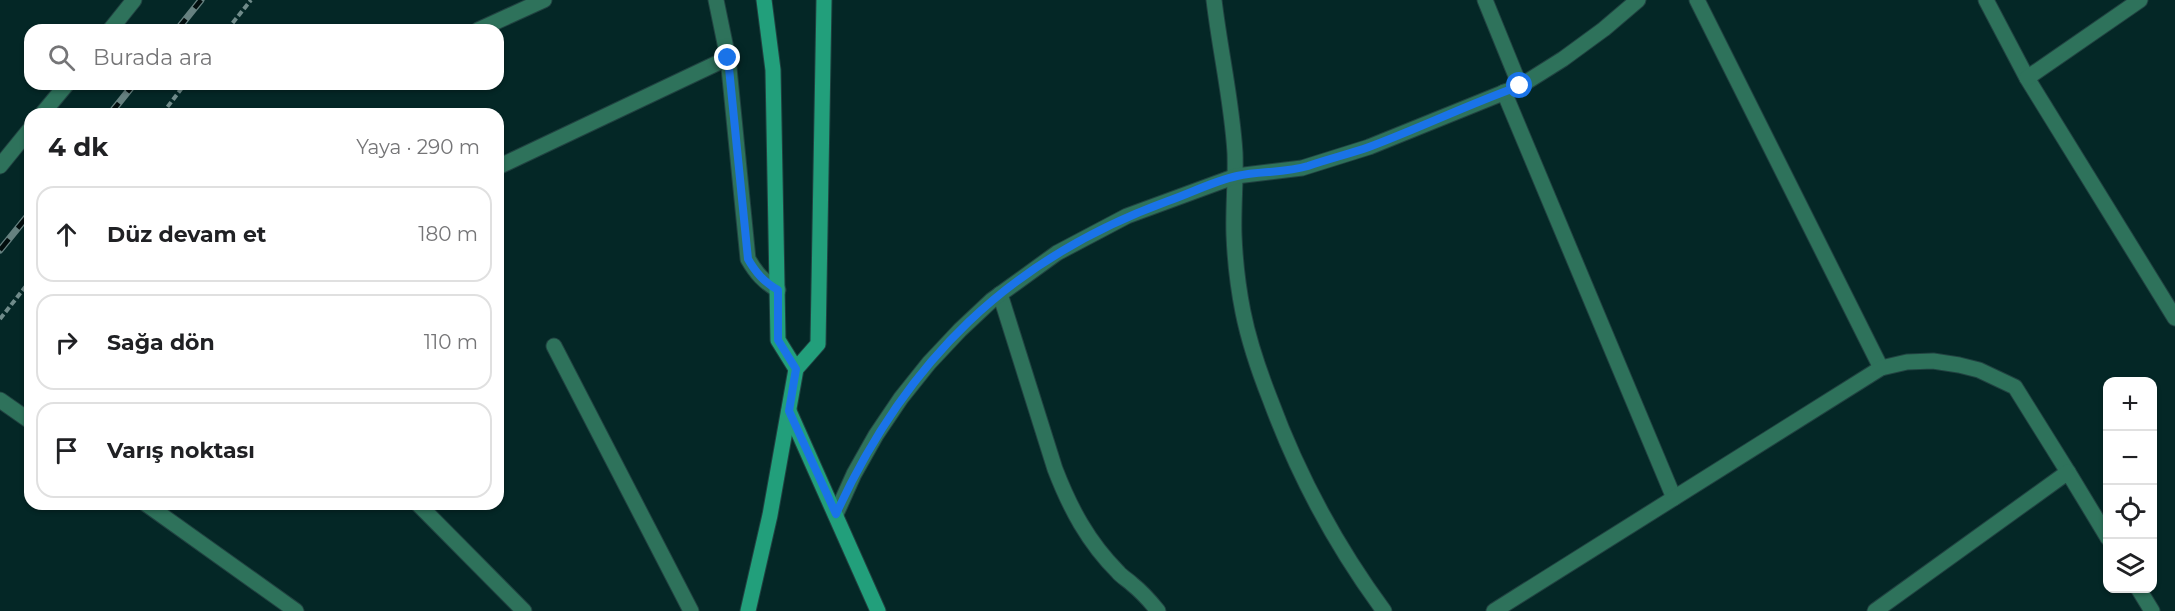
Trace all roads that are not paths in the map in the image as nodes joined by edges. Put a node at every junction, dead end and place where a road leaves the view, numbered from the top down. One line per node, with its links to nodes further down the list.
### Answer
1 (134, 0): 12 (street)
2 (544, 0): 13 (street)
3 (716, 0): 14 (street)
4 (764, 0): 24 (street)
5 (824, 0): 29 (street)
6 (1214, 0): 23 (street)
7 (1485, 0): 16 (street)
8 (1638, 0): 16 (street)
9 (1697, 0): 28 (street)
10 (1986, 0): 15 (street)
11 (2140, 0): 15 (street)
12 (115, 24)
13 (491, 24)
14 (728, 58): 21 (street); 24 (street)
15 (2027, 78): 26 (street)
16 (1520, 86): 18 (street)
17 (62, 90): 19 (street)
18 (1504, 92): 23 (street); 34 (street)
19 (47, 108)
20 (24, 136): 22 (street)
21 (504, 164)
22 (0, 166)
23 (1236, 176): 25 (street); 47 (street)
24 (778, 290): 29 (street)
25 (1000, 294): 37 (street); 46 (street)
26 (2175, 318)
27 (554, 346): 43 (street)
28 (1881, 368): 33 (street); 34 (street)
29 (796, 369): 31 (street)
30 (0, 400): 32 (street)
31 (789, 411): 37 (street); 44 (street)
32 (24, 417)
33 (2068, 472): 38 (street); 49 (street)
34 (1674, 498): 40 (street)
35 (154, 510): 41 (street)
36 (424, 510): 42 (street)
37 (836, 514): 45 (street)
38 (2103, 530)
39 (2141, 593): 50 (street)
40 (1511, 605): 48 (street)
41 (296, 611)
42 (524, 611)
43 (691, 611)
44 (748, 611)
45 (878, 611)
46 (1158, 611)
47 (1384, 611)
48 (1494, 611)
49 (1875, 611)
50 (2152, 611)

